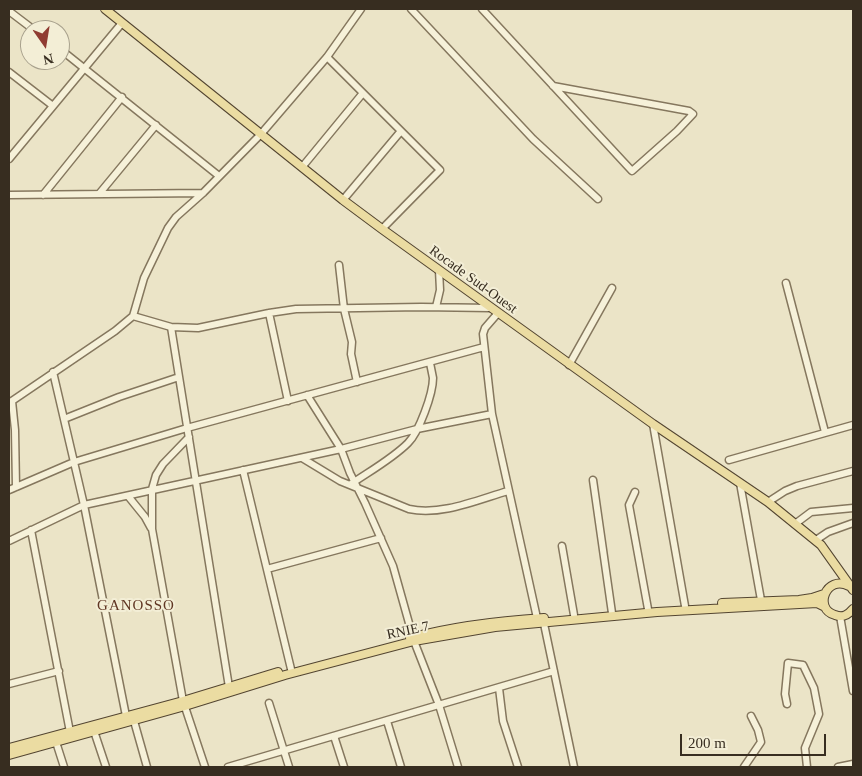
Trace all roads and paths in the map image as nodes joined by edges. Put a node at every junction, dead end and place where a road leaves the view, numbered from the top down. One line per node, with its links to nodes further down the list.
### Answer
1 (105, 9): 7 (main road, Rocade Sud-Ouest)
2 (361, 9): 9 (street)
3 (411, 9): 26 (street)
4 (482, 9): 12 (street)
5 (9, 12): 6 (street)
6 (20, 20)
7 (122, 23): 10 (street); 18 (main road, Rocade Sud-Ouest)
8 (70, 57): 10 (street)
9 (327, 57): 13 (street); 18 (street)
10 (85, 68): 14 (street); 15 (street)
11 (9, 72): 15 (street)
12 (553, 86): 12 (street)
13 (363, 93): 17 (street); 20 (street)
14 (122, 98): 16 (street); 25 (street)
15 (53, 106): 19 (street)
16 (156, 125): 21 (street); 23 (street)
17 (401, 131): 27 (street); 28 (street)
18 (261, 134): 20 (main road, Rocade Sud-Ouest); 21 (street)
19 (9, 160)
20 (302, 166): 27 (main road, Rocade Sud-Ouest)
21 (219, 176): 22 (street)
22 (202, 193): 23 (street); 38 (street)
23 (99, 194): 25 (street)
24 (9, 195): 25 (street)
25 (43, 195)
26 (598, 199)
27 (343, 200): 28 (main road, Rocade Sud-Ouest)
28 (382, 229): 30 (main road, Rocade Sud-Ouest)
29 (339, 265): 35 (street)
30 (439, 270): 33 (street); 34 (main road, Rocade Sud-Ouest)
31 (786, 283): 55 (street)
32 (612, 288): 42 (street)
33 (436, 307): 34 (street); 35 (street)
34 (491, 308): 37 (main road, Rocade Sud-Ouest)
35 (344, 309): 36 (street); 45 (street)
36 (269, 313): 39 (street); 47 (street)
37 (498, 313): 40 (street); 42 (main road, Rocade Sud-Ouest)
38 (133, 316): 39 (street); 43 (street)
39 (171, 326): 44 (street)
40 (484, 347): 41 (street); 49 (street)
41 (430, 363): 45 (street); 54 (street)
42 (569, 365): 51 (main road, Rocade Sud-Ouest)
43 (53, 372): 48 (street); 50 (street)
44 (179, 377): 50 (street); 53 (street)
45 (357, 382): 46 (street)
46 (308, 395): 47 (street); 57 (street)
47 (288, 401): 53 (street)
48 (11, 402): 67 (street)
49 (492, 414): 54 (street); 71 (street)
50 (64, 419): 60 (street)
51 (653, 424): 65 (main road, Rocade Sud-Ouest); 91 (street)
52 (853, 425): 55 (street)
53 (187, 428): 56 (street); 60 (street)
54 (417, 429): 57 (street); 66 (street)
55 (825, 432): 59 (street)
56 (189, 437): 64 (street); 68 (street)
57 (341, 449): 58 (street); 66 (street)
58 (302, 458): 61 (street); 66 (street)
59 (729, 460)
60 (74, 462): 67 (street); 75 (street)
61 (243, 470): 64 (street); 86 (street)
62 (853, 471): 74 (street)
63 (593, 480): 95 (street)
64 (196, 481): 68 (street); 104 (street)
65 (740, 483): 74 (main road, Rocade Sud-Ouest); 90 (street)
66 (352, 484): 70 (street)
67 (16, 487): 69 (street)
68 (152, 489): 73 (street); 79 (street)
69 (9, 490)
70 (358, 490): 71 (street); 81 (street)
71 (508, 491): 98 (street)
72 (635, 492): 93 (street)
73 (128, 496): 75 (street); 79 (street)
74 (768, 502): 78 (main road, Rocade Sud-Ouest)
75 (84, 505): 80 (street); 112 (street)
76 (853, 508): 78 (street)
77 (853, 522): 82 (street)
78 (795, 524): 82 (main road, Rocade Sud-Ouest)
79 (152, 529): 108 (street)
80 (31, 530): 83 (street); 101 (street)
81 (381, 538): 86 (street); 99 (street)
82 (816, 540): 85 (main road, Rocade Sud-Ouest)
83 (9, 541)
84 (562, 546): 96 (street)
85 (832, 561): 87 (main road); 88 (main road, Rocade Sud-Ouest)
86 (267, 569): 100 (street)
87 (832, 585): 88 (main road); 89 (main road)
88 (852, 589)
89 (824, 594): 90 (main road, RNIE 7 / RNIE 7); 92 (main road)
90 (761, 600): 91 (main road, RNIE 7 / RNIE 7)
91 (685, 606): 93 (main road, RNIE 7 / RNIE 7)
92 (825, 607): 97 (main road, RNIE 7); 98 (main road, RNIE 7 / RNIE 7)
93 (648, 609): 95 (main road, RNIE 7 / RNIE 7)
94 (853, 610): 97 (main road)
95 (612, 613): 96 (main road, RNIE 7 / RNIE 7)
96 (574, 615): 98 (main road, RNIE 7 / RNIE 7)
97 (840, 616): 106 (street)
98 (541, 620): 99 (main road, RNIE 7 / RNIE 7); 102 (street)
99 (414, 639): 100 (main road, RNIE 7 / RNIE 7); 108 (main road, RNIE 7 / RNIE 7); 110 (street)
100 (291, 669): 104 (main road, RNIE 7 / RNIE 7)
101 (58, 671): 103 (street); 115 (street)
102 (554, 671): 105 (street); 132 (street)
103 (9, 684)
104 (229, 687): 108 (main road, RNIE 7 / RNIE 7)
105 (499, 688): 110 (street); 131 (street)
106 (853, 691)
107 (269, 703): 119 (street)
108 (184, 704): 112 (main road, RNIE 7 / RNIE 7); 125 (street)
109 (787, 704): 134 (street)
110 (439, 705): 113 (street); 130 (street)
111 (751, 716): 133 (street)
112 (130, 719): 114 (main road, RNIE 7 / RNIE 7); 115 (main road, RNIE 7 / RNIE 7); 124 (street)
113 (387, 721): 116 (street); 129 (street)
114 (94, 731): 117 (main road, RNIE 7 / RNIE 7); 123 (street)
115 (70, 732): 118 (main road, RNIE 7 / RNIE 7)
116 (334, 736): 119 (street); 128 (street)
117 (56, 742): 120 (main road, RNIE 7 / RNIE 7); 122 (street)
118 (9, 748)
119 (284, 751): 126 (street); 127 (street)
120 (9, 755)
121 (853, 764): 135 (street)
122 (64, 767)
123 (106, 767)
124 (147, 767)
125 (205, 767)
126 (228, 767)
127 (289, 767)
128 (344, 767)
129 (401, 767)
130 (458, 767)
131 (518, 767)
132 (574, 767)
133 (744, 767)
134 (807, 767)
135 (838, 767)

